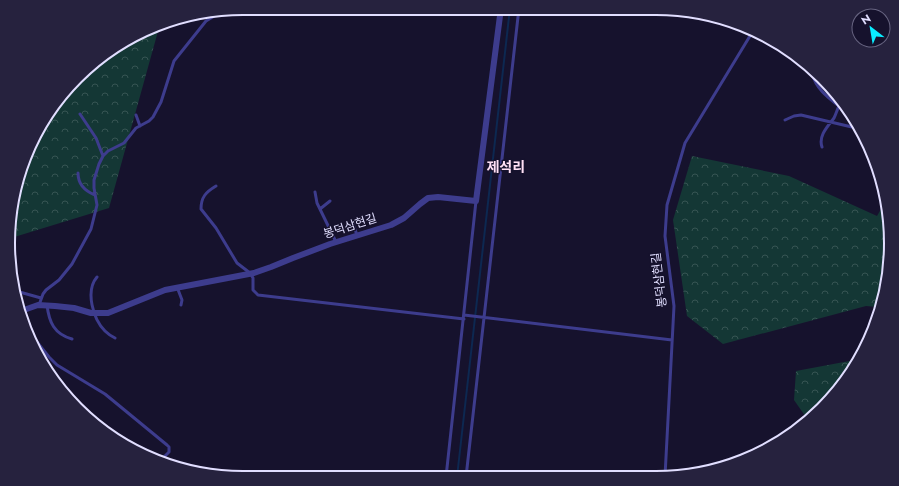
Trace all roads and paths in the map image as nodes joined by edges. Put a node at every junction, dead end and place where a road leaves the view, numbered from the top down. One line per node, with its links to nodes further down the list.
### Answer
1 (500, 15): 21 (street)
2 (518, 15): 37 (lane)
3 (213, 17): 12 (lane)
4 (750, 36): 40 (lane, 봉덕삼현길)
5 (814, 79): 6 (lane)
6 (838, 105)
7 (839, 106): 11 (lane)
8 (80, 114): 15 (lane)
9 (136, 115): 12 (lane)
10 (785, 120): 11 (lane)
11 (831, 121): 13 (lane); 14 (lane)
12 (140, 126): 15 (lane)
13 (852, 127)
14 (822, 147)
15 (104, 156): 19 (lane)
16 (78, 173): 19 (lane)
17 (216, 186): 26 (lane)
18 (315, 192): 22 (lane)
19 (96, 195): 30 (lane)
20 (330, 201): 22 (lane)
21 (476, 201): 24 (street, 봉덕삼현길); 36 (lane)
22 (320, 209): 25 (lane)
23 (363, 217): 24 (lane)
24 (357, 236): 25 (street, 봉덕삼현길)
25 (336, 242): 26 (street, 봉덕삼현길)
26 (250, 273): 28 (street, 봉덕삼현길); 36 (lane)
27 (97, 277): 35 (lane)
28 (177, 287): 33 (lane); 35 (street, 봉덕삼현길)
29 (20, 292): 30 (lane)
30 (42, 298): 31 (lane)
31 (39, 305): 32 (street, 봉덕삼현길); 34 (street, 봉덕삼현길)
32 (47, 305): 35 (street, 봉덕삼현길); 39 (lane)
33 (181, 305)
34 (25, 310)
35 (95, 314): 38 (lane)
36 (464, 317): 37 (lane); 43 (lane)
37 (482, 317): 40 (lane); 44 (lane)
38 (115, 338)
39 (72, 339)
40 (672, 340): 45 (lane, 봉덕삼현길)
41 (40, 346): 42 (lane)
42 (164, 457)
43 (447, 471)
44 (467, 471)
45 (665, 471)

